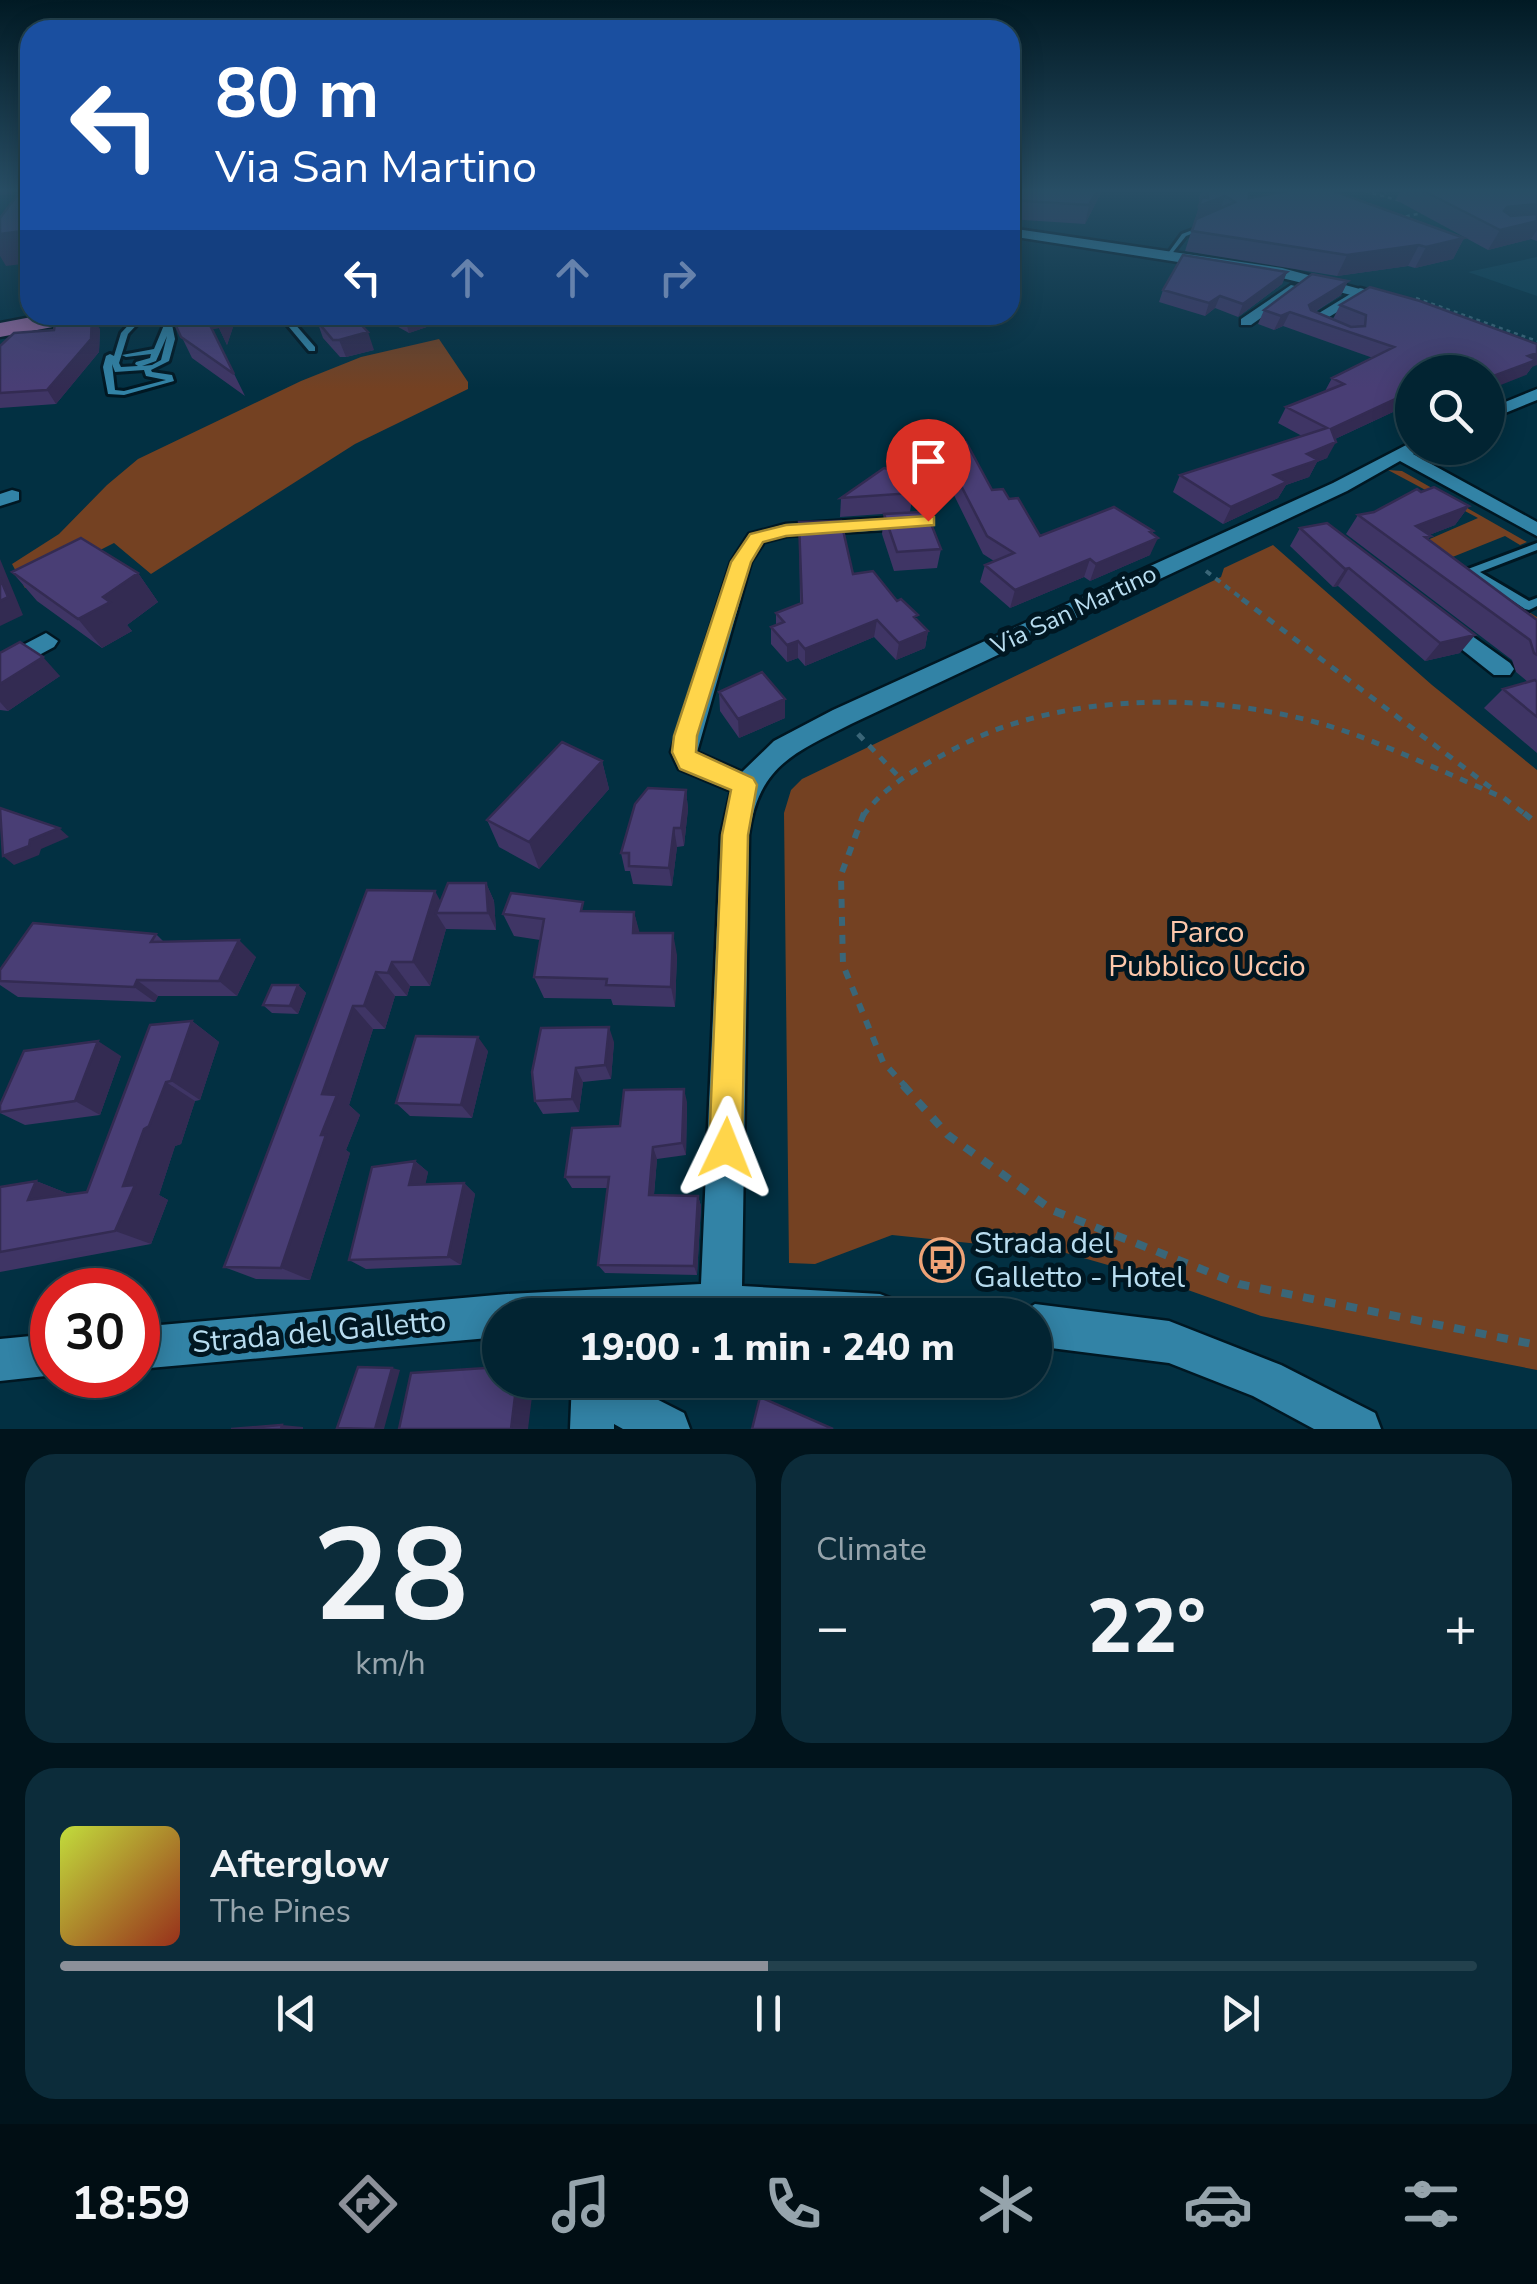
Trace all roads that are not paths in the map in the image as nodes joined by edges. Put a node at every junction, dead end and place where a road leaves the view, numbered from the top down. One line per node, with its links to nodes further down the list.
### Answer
1 (1172, 256): 2 (street)
2 (1306, 278): 3 (street); 5 (street)
3 (1365, 291): 4 (street); 13 (street)
4 (1424, 309)
5 (1246, 322)
6 (26, 325): 12 (main road)
7 (134, 325): 14 (lane)
8 (138, 325): 9 (lane)
9 (165, 325)
10 (168, 325): 16 (lane)
11 (291, 325): 15 (lane)
12 (0, 330)
13 (1350, 335)
14 (123, 338): 16 (lane); 17 (lane)
15 (312, 350)
16 (150, 371): 17 (lane); 17 (lane)
17 (110, 388)
18 (1537, 394): 19 (street)
19 (1505, 408)
20 (1395, 456): 30 (street, Via San Martino)
21 (1430, 465): 23 (street)
22 (928, 521): 30 (street)
23 (1537, 530)
24 (1537, 546): 25 (lane)
25 (1537, 602)
26 (1427, 612): 29 (street)
27 (46, 640): 28 (street)
28 (0, 668)
29 (1502, 669)
30 (745, 785): 31 (street)
31 (721, 1298)
32 (482, 1317): 34 (street, Strada del Galletto)
33 (1052, 1327): 39 (street)
34 (160, 1346)
35 (30, 1357): 36 (street)
36 (0, 1360)
37 (592, 1399): 38 (street)
38 (668, 1429)
39 (1358, 1429)

